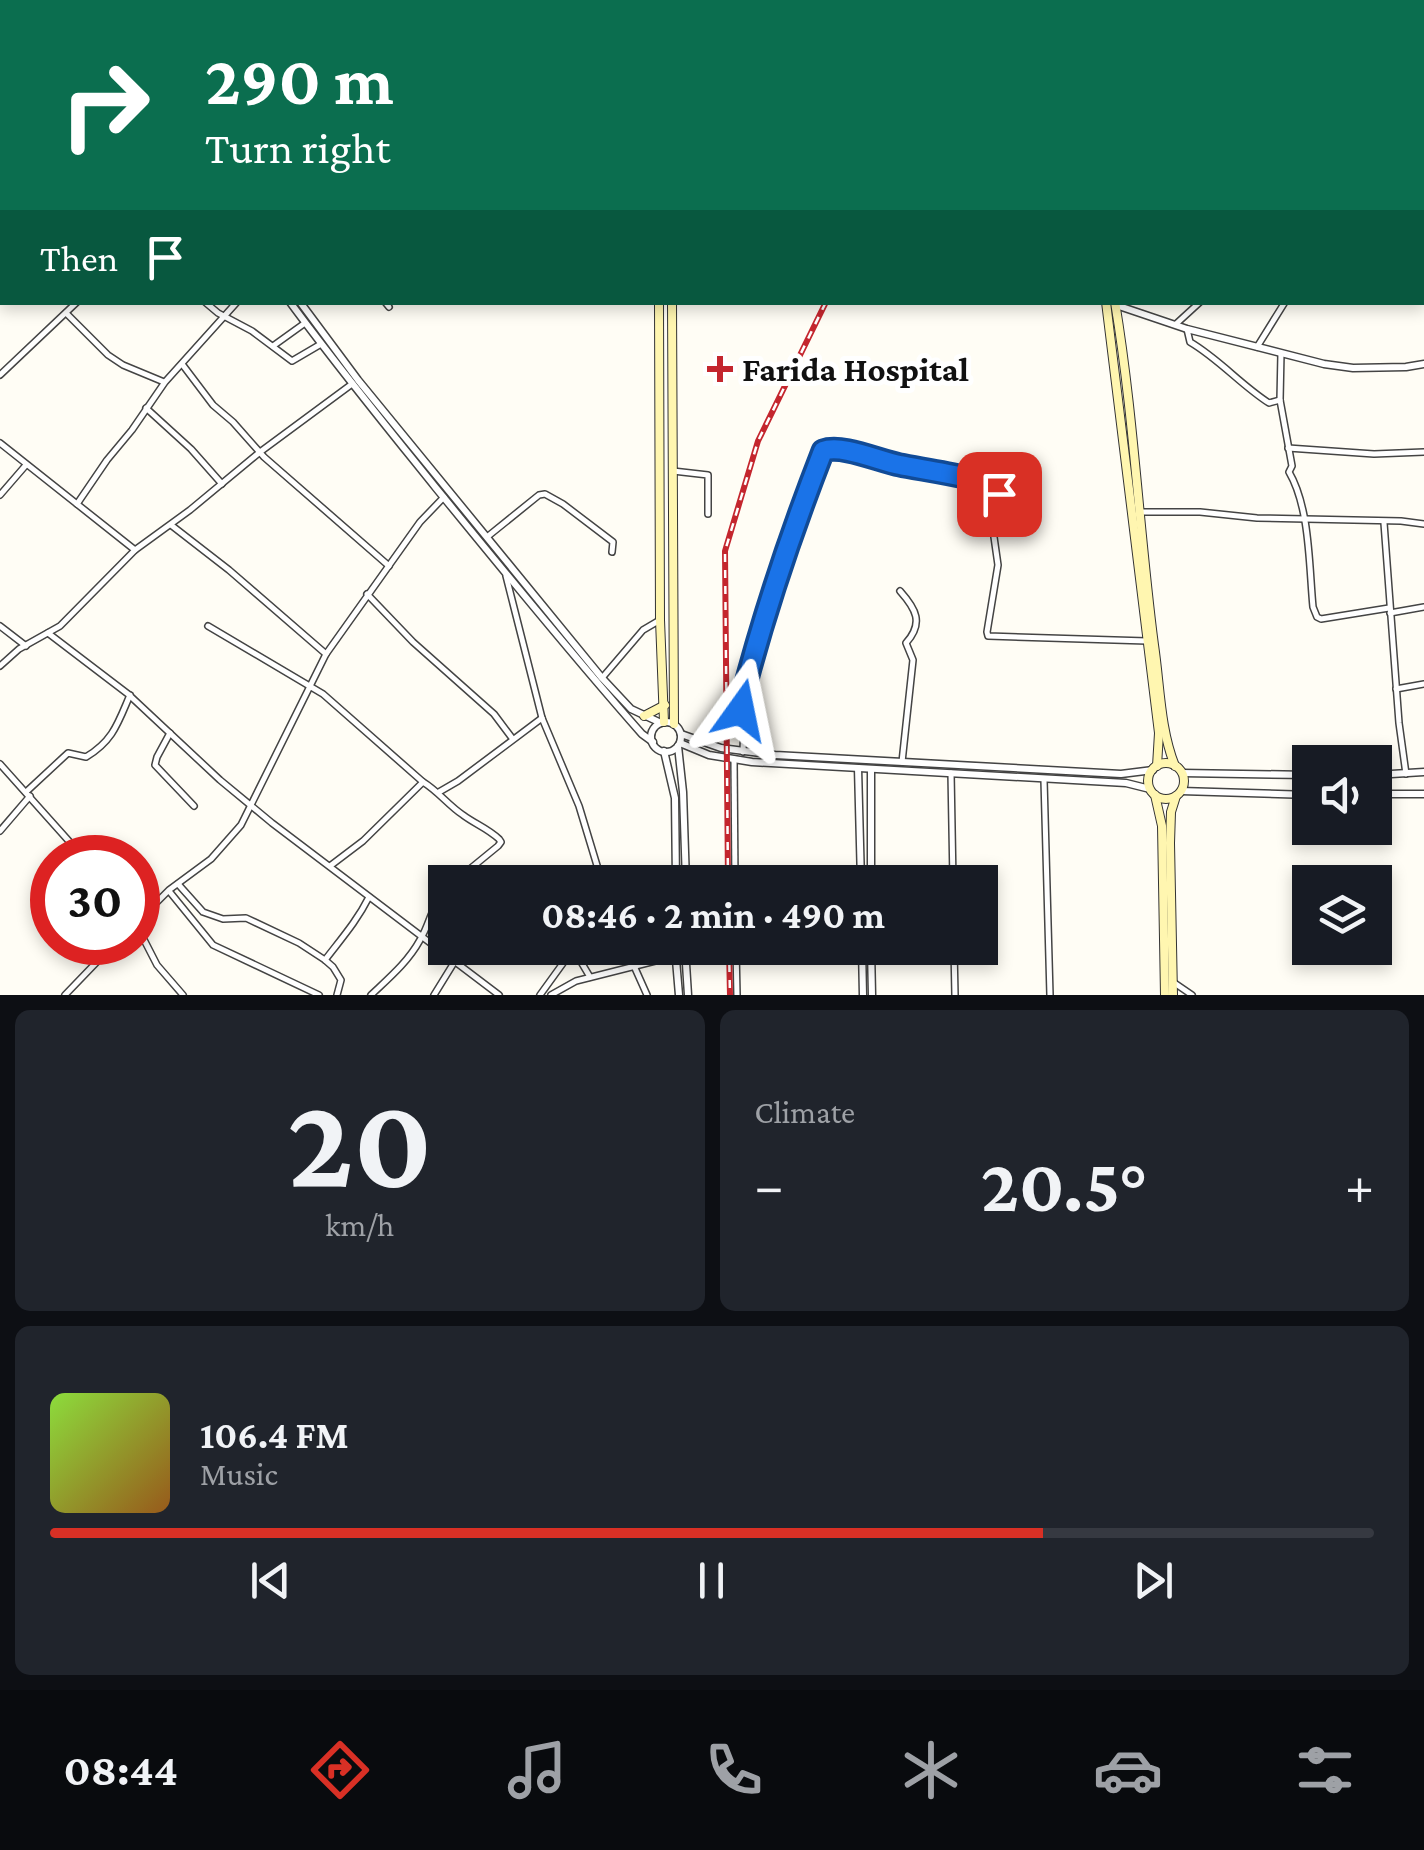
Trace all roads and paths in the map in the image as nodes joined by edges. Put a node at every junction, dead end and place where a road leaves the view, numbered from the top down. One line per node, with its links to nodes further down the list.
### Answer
1 (74, 305): 15 (street)
2 (209, 305): 16 (street)
3 (235, 305): 16 (street)
4 (292, 305): 17 (street)
5 (302, 305): 14 (street)
6 (313, 305): 14 (street)
7 (659, 305): 56 (main road)
8 (672, 305): 36 (main road)
9 (1112, 305): 41 (main road)
10 (1112, 305): 60 (main road)
11 (1118, 305): 18 (street)
12 (1197, 305): 18 (street)
13 (1283, 305): 22 (street)
14 (306, 311): 28 (street)
15 (66, 313): 26 (street); 27 (street)
16 (226, 316): 21 (street); 24 (street)
17 (305, 323): 20 (street); 21 (street)
18 (1176, 324): 19 (street)
19 (1188, 329): 22 (street); 29 (street)
20 (321, 344): 21 (street); 28 (street)
21 (273, 346)
22 (1257, 347): 23 (street)
23 (1282, 353): 25 (street); 29 (street)
24 (182, 364): 27 (street); 33 (street)
25 (1424, 364)
26 (0, 375)
27 (165, 382): 30 (street)
28 (355, 382): 33 (street); 39 (street); 47 (street)
29 (1280, 400): 32 (street)
30 (146, 408): 37 (street); 40 (street)
31 (0, 443): 35 (street)
32 (1288, 448): 34 (street); 43 (street)
33 (260, 452): 37 (street); 50 (street)
34 (1424, 452)
35 (26, 465): 38 (street); 40 (street)
36 (673, 471): 42 (street); 72 (main road)
37 (222, 484): 45 (street)
38 (0, 496)
39 (444, 497): 50 (street); 51 (street)
40 (78, 504): 48 (street)
41 (1140, 512): 43 (street); 85 (main road)
42 (708, 514)
43 (1304, 520): 44 (street); 55 (street)
44 (1384, 522): 46 (street); 55 (street)
45 (170, 524): 48 (street); 62 (street)
46 (1424, 524)
47 (487, 537): 49 (street); 64 (street)
48 (134, 550): 59 (street)
49 (612, 552)
50 (389, 566): 53 (street)
51 (506, 574): 71 (street); 76 (street)
52 (900, 591): 80 (street)
53 (368, 594): 62 (street); 74 (street)
54 (1424, 608): 55 (street)
55 (1390, 610): 67 (street)
56 (660, 620): 64 (street); 69 (main road)
57 (0, 626): 61 (street)
58 (208, 626): 66 (street)
59 (48, 633): 61 (street); 68 (street)
60 (1147, 642): 78 (street); 83 (main road)
61 (26, 646): 63 (street)
62 (326, 654): 66 (street)
63 (0, 666)
64 (602, 678): 70 (street)
65 (1424, 684): 67 (street)
66 (310, 686): 92 (street); 101 (street)
67 (1396, 688): 90 (street)
68 (130, 695): 73 (street); 95 (street)
69 (665, 705): 70 (main road); 72 (main road)
70 (644, 716): 72 (street)
71 (542, 718): 74 (street); 105 (street)
72 (666, 723): 75 (street); 76 (street)
73 (170, 733): 100 (street); 101 (street)
74 (512, 738): 93 (street)
75 (679, 741): 77 (street); 78 (street); 79 (street); 107 (street)
76 (653, 742): 77 (street)
77 (664, 751): 106 (street)
78 (743, 752): 80 (street)
79 (734, 760): 82 (street); 108 (street)
80 (902, 762): 83 (street)
81 (0, 764): 95 (street)
82 (858, 768): 84 (street); 109 (street)
83 (1155, 768): 85 (main road); 94 (main road)
84 (871, 769): 87 (street); 110 (street)
85 (1178, 769): 88 (street); 96 (main road)
86 (1424, 772): 90 (street)
87 (952, 773): 91 (street); 111 (street)
88 (1292, 774)
89 (1392, 774): 90 (street)
90 (1406, 774)
91 (1044, 780): 94 (street); 152 (street)
92 (422, 782): 93 (street); 112 (street)
93 (439, 792): 104 (street)
94 (1153, 792): 96 (main road); 153 (main road)
95 (28, 794): 102 (street); 103 (street)
96 (1178, 794): 99 (street); 135 (main road)
97 (1392, 794): 98 (street)
98 (1424, 794)
99 (1292, 795)
100 (194, 806)
101 (251, 806): 112 (street); 113 (street)
102 (0, 831)
103 (64, 835)
104 (474, 865)
105 (597, 865)
106 (676, 865)
107 (686, 865)
108 (735, 865)
109 (861, 865)
110 (871, 865)
111 (953, 865)
112 (330, 866): 115 (street)
113 (178, 884): 114 (street); 120 (street)
114 (169, 890): 116 (street); 138 (street)
115 (369, 897): 118 (street); 120 (street)
116 (160, 900)
117 (428, 922): 118 (street)
118 (423, 937): 119 (street); 140 (street)
119 (428, 941)
120 (325, 960): 139 (street)
121 (94, 965): 136 (street)
122 (158, 965): 137 (street)
123 (453, 965): 141 (street)
124 (460, 965): 142 (street)
125 (562, 965): 143 (street)
126 (583, 965): 134 (street)
127 (633, 965): 134 (street); 145 (street)
128 (676, 965): 146 (street)
129 (686, 965): 147 (street)
130 (736, 965): 148 (street)
131 (863, 965): 149 (street)
132 (871, 965): 150 (street)
133 (954, 965): 151 (street)
134 (590, 977): 144 (street)
135 (1173, 982): 154 (main road); 155 (street)
136 (65, 995)
137 (183, 995)
138 (319, 995)
139 (338, 995)
140 (372, 995)
141 (434, 995)
142 (499, 995)
143 (540, 995)
144 (550, 995)
145 (647, 995)
146 (679, 995)
147 (688, 995)
148 (736, 995)
149 (864, 995)
150 (872, 995)
151 (955, 995)
152 (1050, 995)
153 (1165, 995)
154 (1174, 995)
155 (1192, 995)

